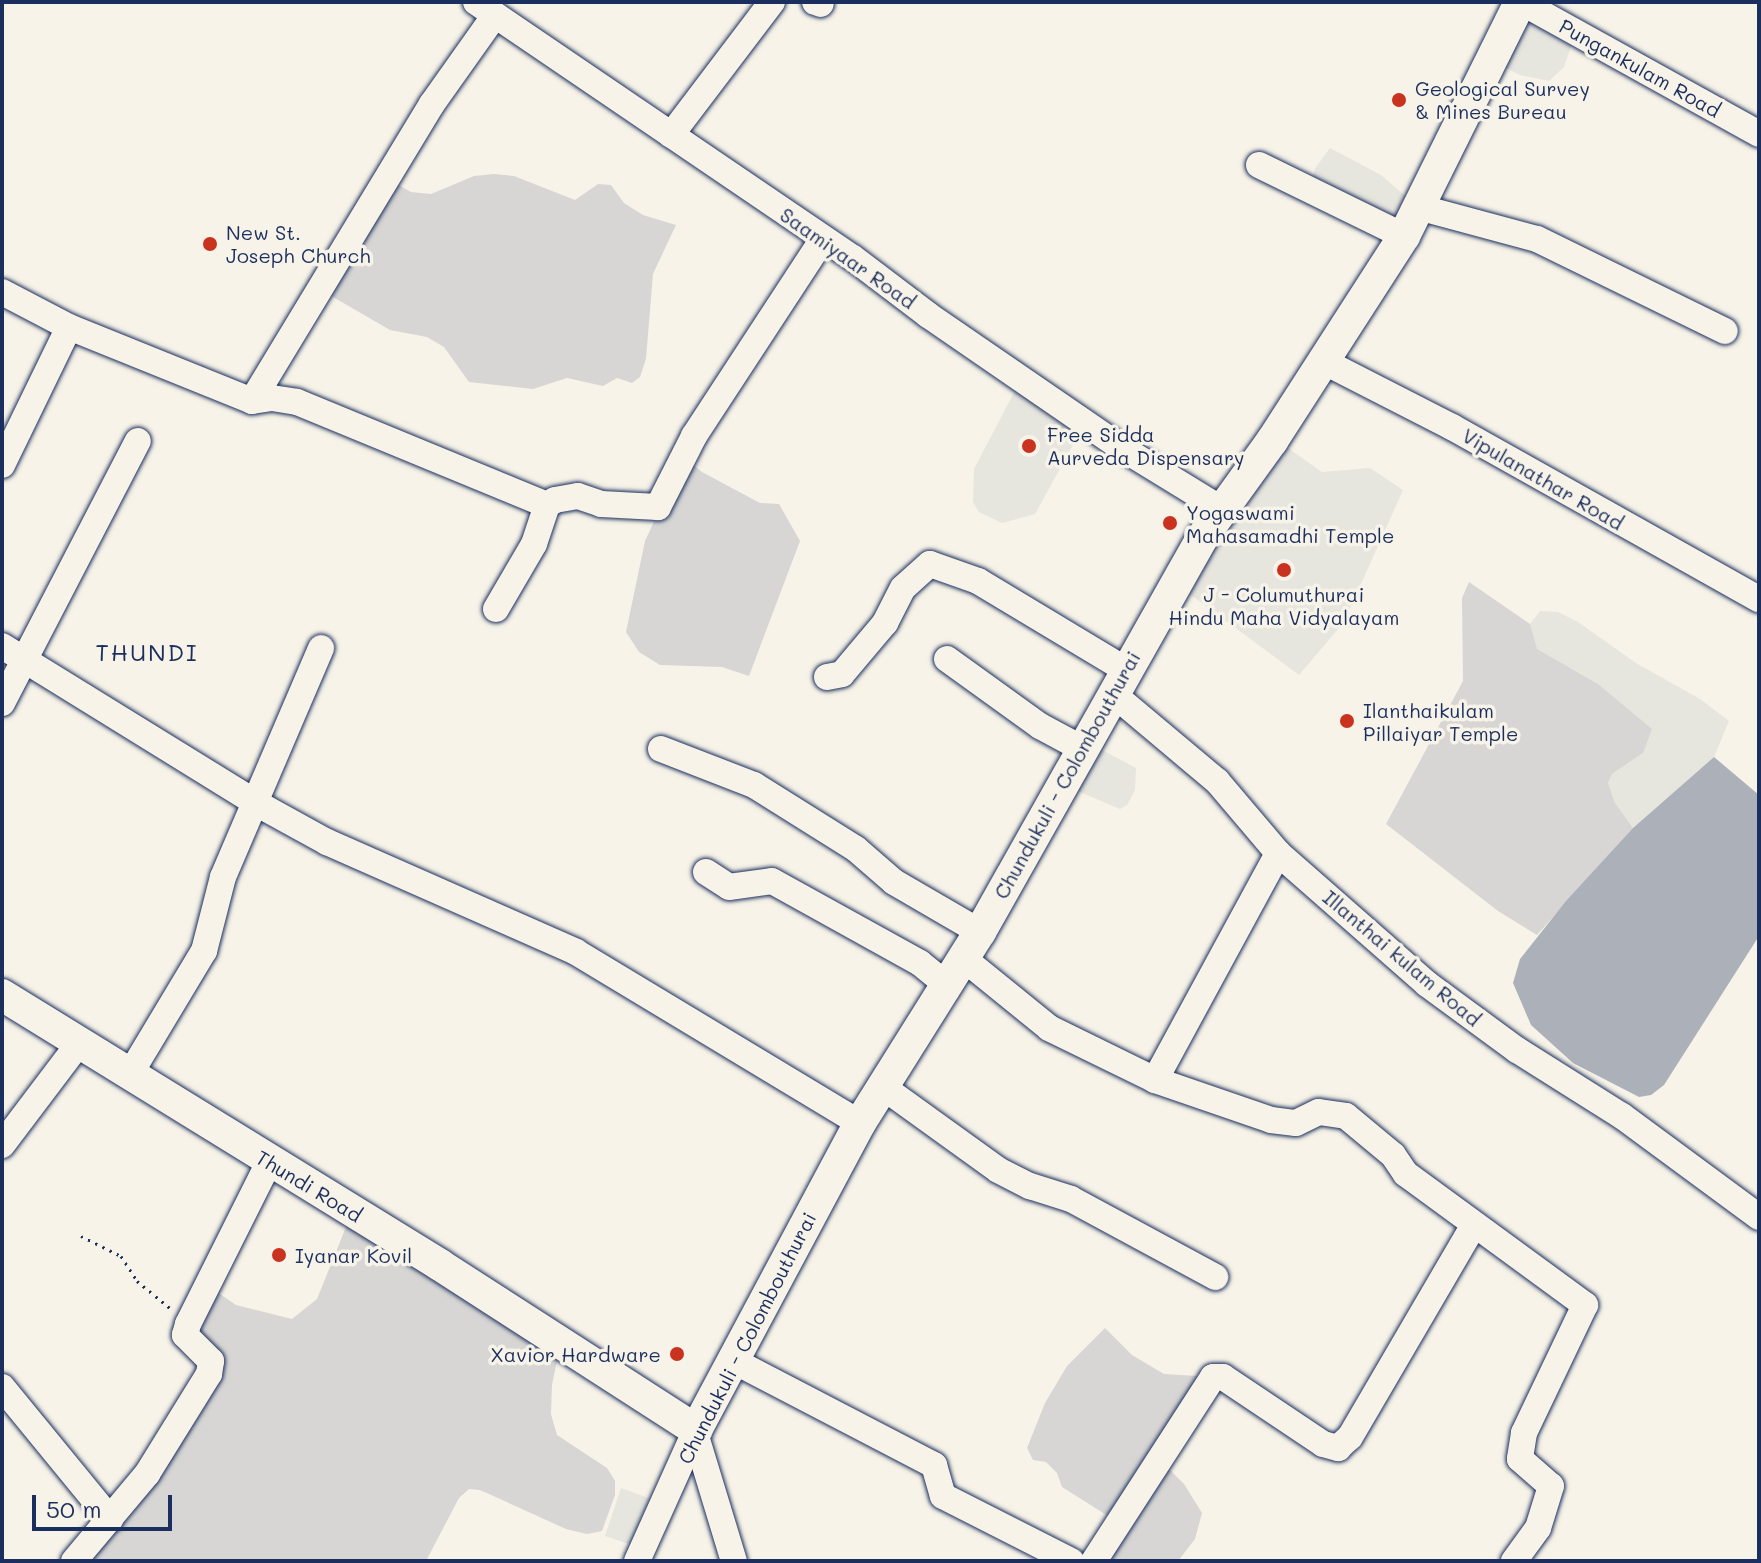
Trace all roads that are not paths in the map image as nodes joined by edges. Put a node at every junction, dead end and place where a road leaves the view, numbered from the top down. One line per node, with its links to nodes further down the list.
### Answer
1 (772, 2): 5 (street)
2 (1521, 2): 4 (street, Pungankulam Road); 7 (main road, Chundukuli - Colombouthurai)
3 (486, 8): 5 (street, Saamiyaar Road); 14 (street)
4 (1759, 134)
5 (671, 135): 9 (street, Saamiyaar Road)
6 (1259, 165): 8 (street)
7 (1418, 207): 8 (main road, Chundukuli - Colombouthurai); 12 (street)
8 (1404, 236): 13 (main road, Chundukuli - Colombouthurai)
9 (823, 239): 17 (street); 18 (street, Saamiyaar Road)
10 (2, 292): 11 (street)
11 (69, 327): 14 (street); 16 (street)
12 (1725, 331)
13 (1325, 362): 18 (main road, Chundukuli - Colombouthurai); 19 (street, Vipulanathar Road)
14 (252, 401): 17 (street)
15 (138, 441): 22 (street)
16 (2, 465)
17 (547, 505): 20 (street)
18 (1221, 509): 25 (main road, Chundukuli - Colombouthurai)
19 (1759, 599)
20 (496, 609)
21 (321, 648): 29 (street)
22 (13, 653): 26 (street); 29 (street)
23 (947, 659): 27 (street)
24 (827, 677): 25 (street, Illanthai kulam Road)
25 (1119, 681): 27 (main road, Chundukuli - Colombouthurai); 30 (street, Illanthai kulam Road)
26 (2, 703)
27 (1081, 748): 32 (main road, Chundukuli - Colombouthurai)
28 (661, 749): 32 (street)
29 (256, 803): 35 (street); 38 (street)
30 (1278, 853): 36 (street); 41 (street, Illanthai kulam Road)
31 (706, 872): 32 (street)
32 (963, 958): 36 (street); 37 (main road, Chundukuli - Colombouthurai)
33 (2, 995): 34 (main road, Thundi Road)
34 (80, 1042): 35 (main road, Thundi Road); 39 (street)
35 (130, 1074): 40 (main road, Thundi Road)
36 (1155, 1080): 42 (street)
37 (883, 1087): 38 (main road, Chundukuli - Colombouthurai); 43 (street)
38 (860, 1123): 44 (main road, Chundukuli - Colombouthurai)
39 (2, 1145)
40 (269, 1162): 46 (main road, Thundi Road); 47 (street)
41 (1759, 1217)
42 (1474, 1225): 52 (street); 53 (street)
43 (1215, 1277)
44 (732, 1360): 46 (main road, Chundukuli - Colombouthurai); 51 (street)
45 (2, 1387): 47 (street)
46 (696, 1431): 49 (street, Chundukuli - Colombouthurai); 50 (street)
47 (110, 1519): 48 (street)
48 (74, 1561)
49 (637, 1561)
50 (734, 1561)
51 (1071, 1561)
52 (1094, 1561)
53 (1514, 1561)

